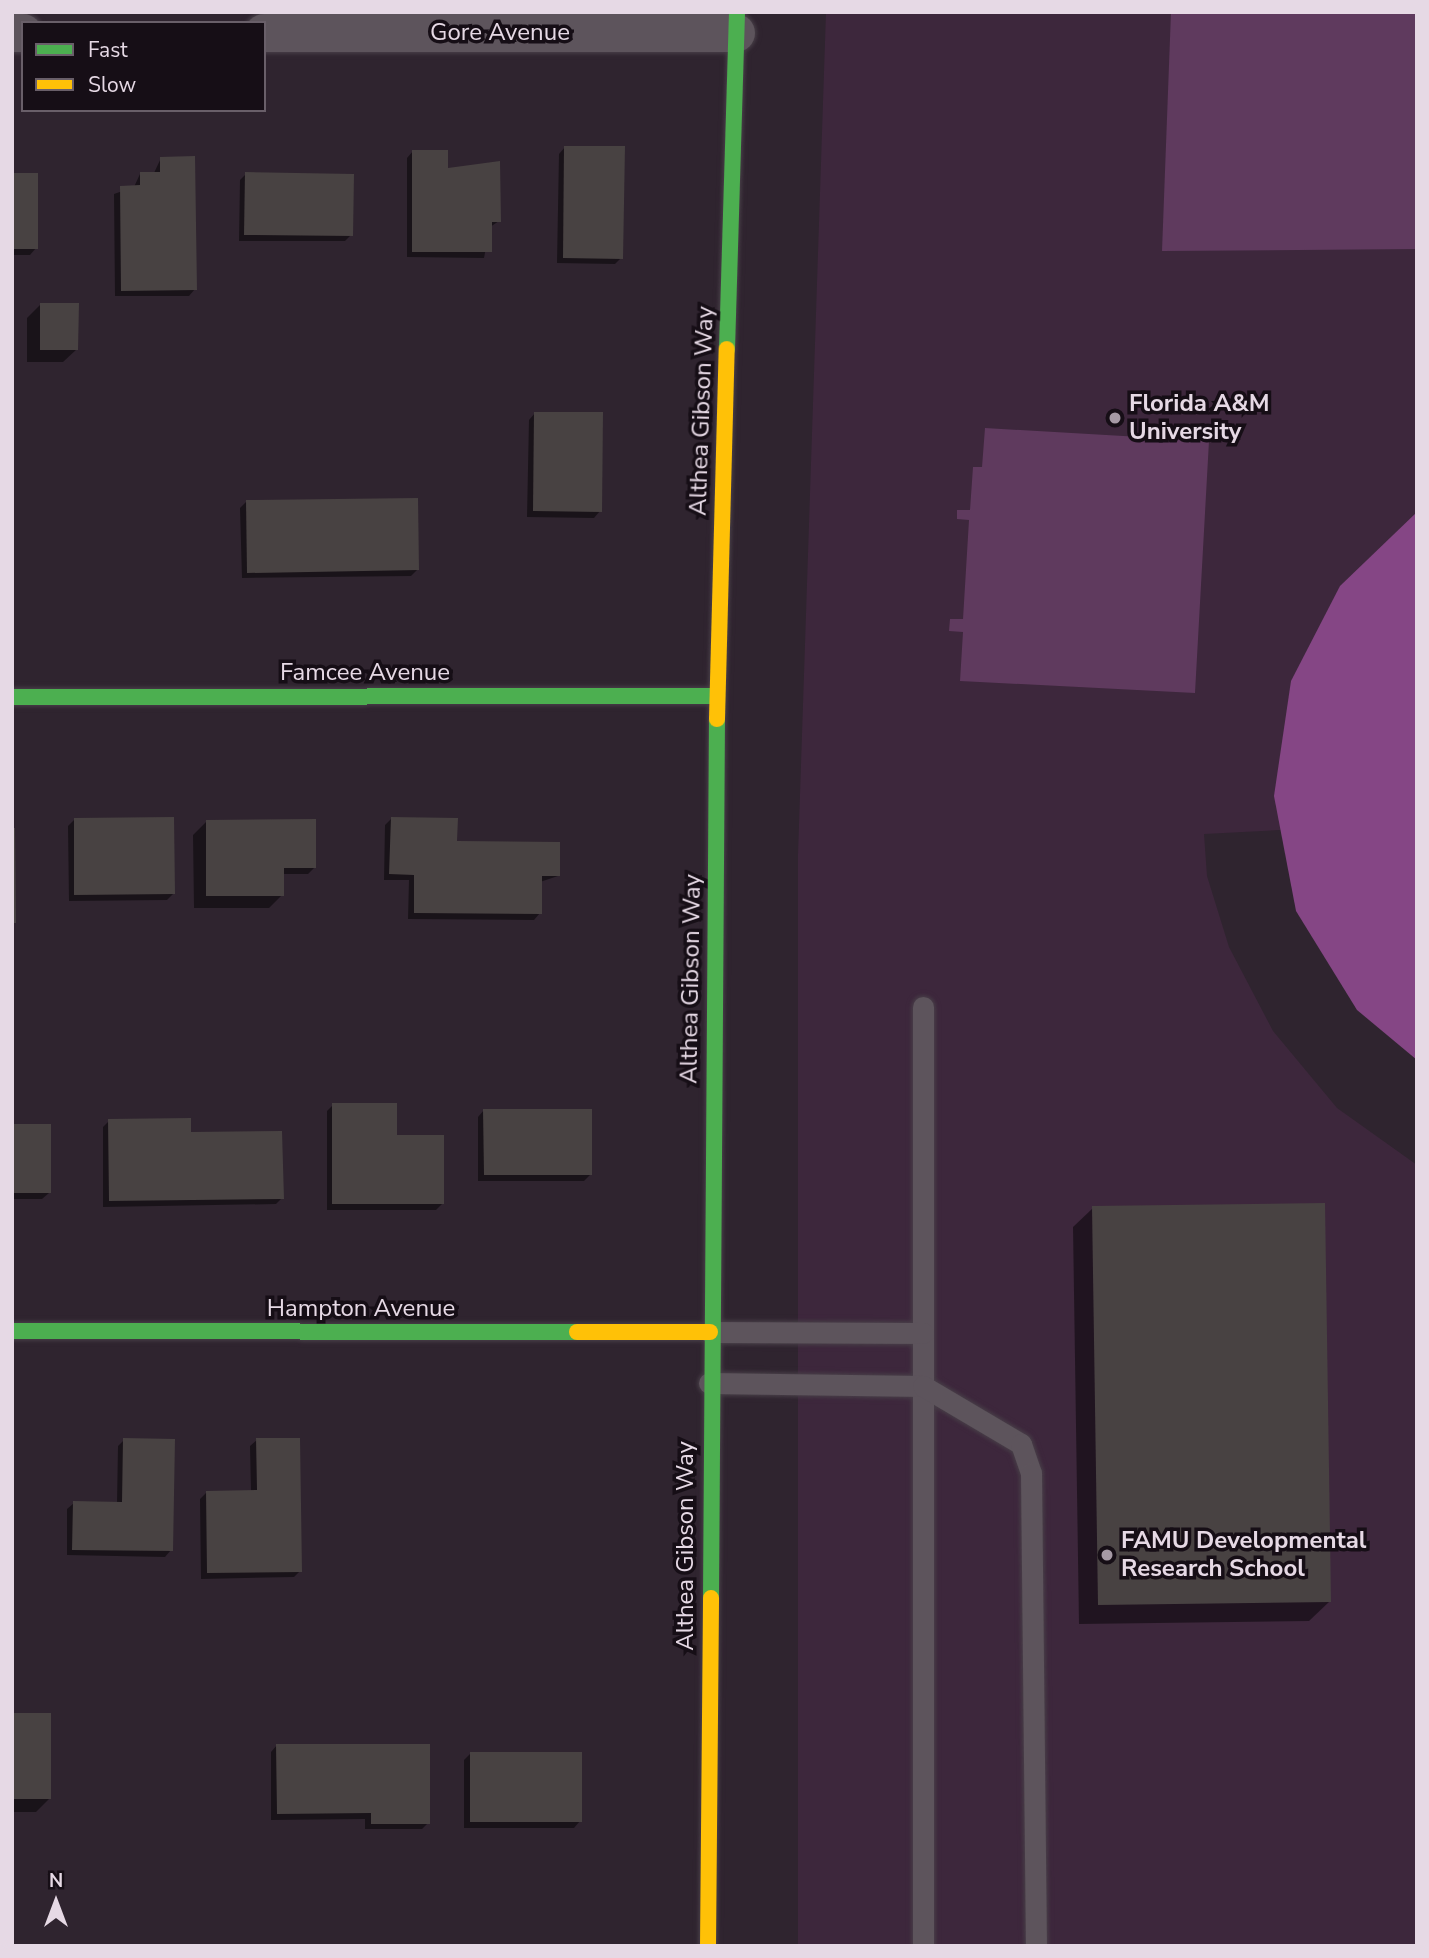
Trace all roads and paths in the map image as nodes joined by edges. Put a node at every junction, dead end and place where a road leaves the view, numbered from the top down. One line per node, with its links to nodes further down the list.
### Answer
1 (737, 22): 2 (street, Gore Avenue); 4 (street, Althea Gibson Way)
2 (266, 33)
3 (12, 696): 4 (street, Famcee Avenue)
4 (717, 696): 7 (street, Althea Gibson Way)
5 (923, 1007): 8 (lane)
6 (12, 1331): 7 (street, Hampton Avenue)
7 (710, 1332): 8 (lane); 9 (street, Althea Gibson Way)
8 (923, 1333): 10 (lane)
9 (709, 1382): 10 (lane); 11 (street, Althea Gibson Way)
10 (923, 1386): 12 (lane); 13 (lane)
11 (708, 1946)
12 (923, 1946)
13 (1036, 1946)

